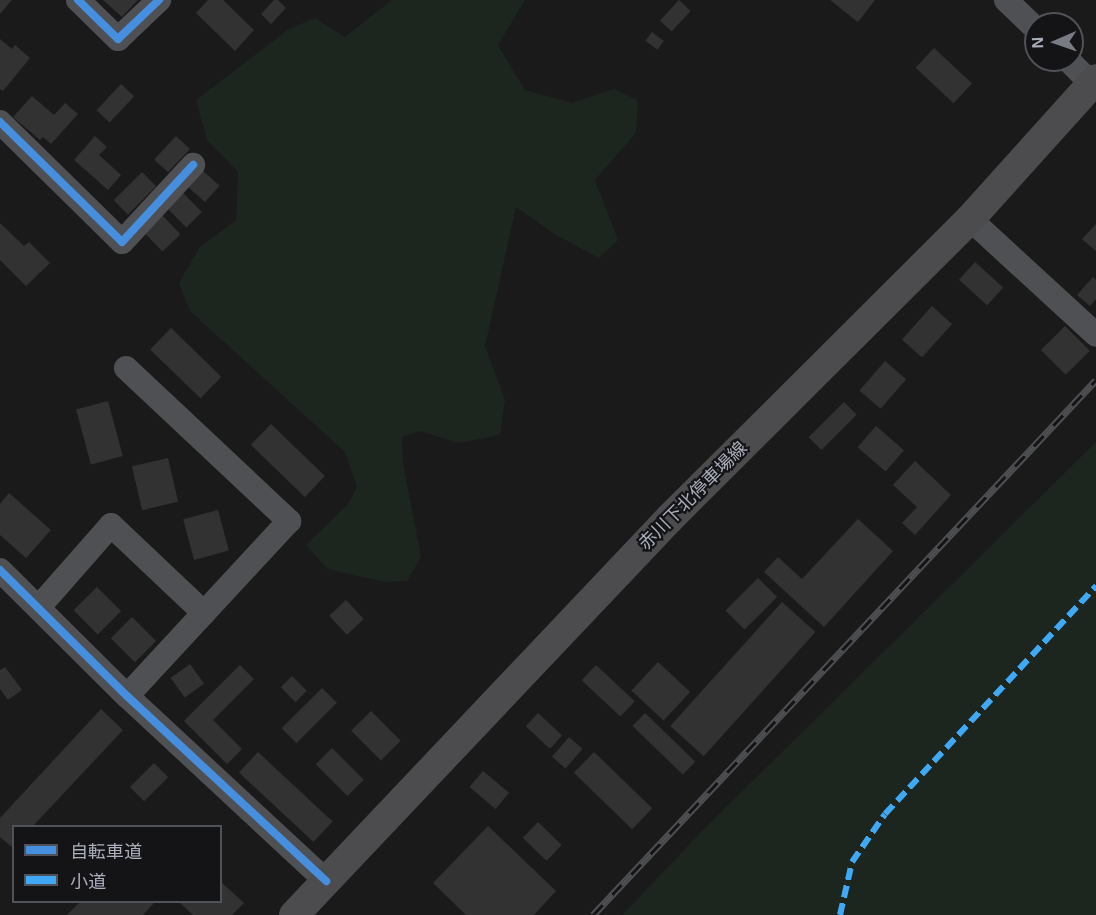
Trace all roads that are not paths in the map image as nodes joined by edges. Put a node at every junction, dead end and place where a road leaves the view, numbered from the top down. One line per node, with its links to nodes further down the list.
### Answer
1 (78, 0): 2 (street)
2 (159, 0)
3 (1006, 0): 4 (street)
4 (1024, 17)
5 (1082, 72): 6 (street)
6 (1094, 82): 9 (main road, 赤川下北停車場線)
7 (0, 122): 8 (street)
8 (193, 165)
9 (970, 219): 10 (street); 16 (main road, 赤川下北停車場線)
10 (1096, 334)
11 (126, 368): 14 (street)
12 (0, 570): 13 (street)
13 (39, 607): 14 (street); 15 (street)
14 (204, 613): 15 (street)
15 (128, 696): 16 (street)
16 (326, 881): 17 (main road, 赤川下北停車場線)
17 (294, 915)

